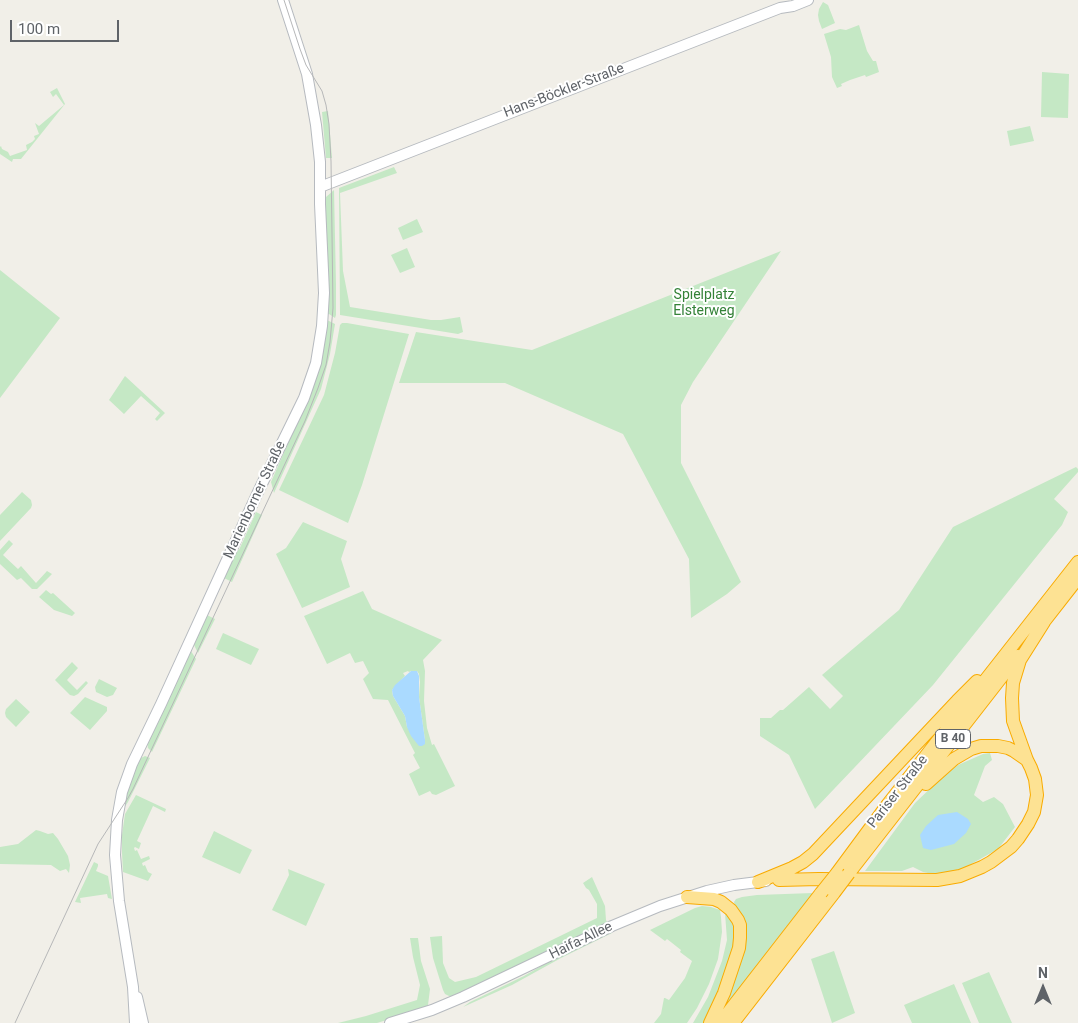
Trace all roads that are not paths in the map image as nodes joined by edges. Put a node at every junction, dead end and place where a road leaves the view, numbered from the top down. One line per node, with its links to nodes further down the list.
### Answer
1 (283, 0): 3 (street, Marienborner Straße)
2 (808, 0): 3 (street, Hans-Böckler-Straße)
3 (320, 187): 15 (street, Marienborner Straße)
4 (1078, 562): 7 (highway, Pariser Straße / B 40)
5 (1078, 578): 6 (highway, Pariser Straße / B 40)
6 (1044, 622): 8 (highway); 9 (highway, Pariser Straße / B 40)
7 (1011, 648): 10 (highway, Pariser Straße / B 40); 12 (highway)
8 (1027, 760): 9 (highway); 11 (highway)
9 (887, 824): 10 (highway, Pariser Straße / B 40)
10 (843, 873): 13 (highway, Pariser Straße / B 40, bridge)
11 (779, 880): 12 (street, Haifa-Allee)
12 (758, 882): 14 (street, Haifa-Allee)
13 (827, 893): 20 (highway, Pariser Straße / B 40); 21 (highway, Pariser Straße / B 40)
14 (687, 897): 18 (street, Haifa-Allee); 19 (highway)
15 (133, 986): 16 (street, Marienborner Straße); 17 (street, Marienborner Straße)
16 (135, 1023)
17 (143, 1023)
18 (390, 1023)
19 (710, 1023)
20 (720, 1023)
21 (733, 1023)

